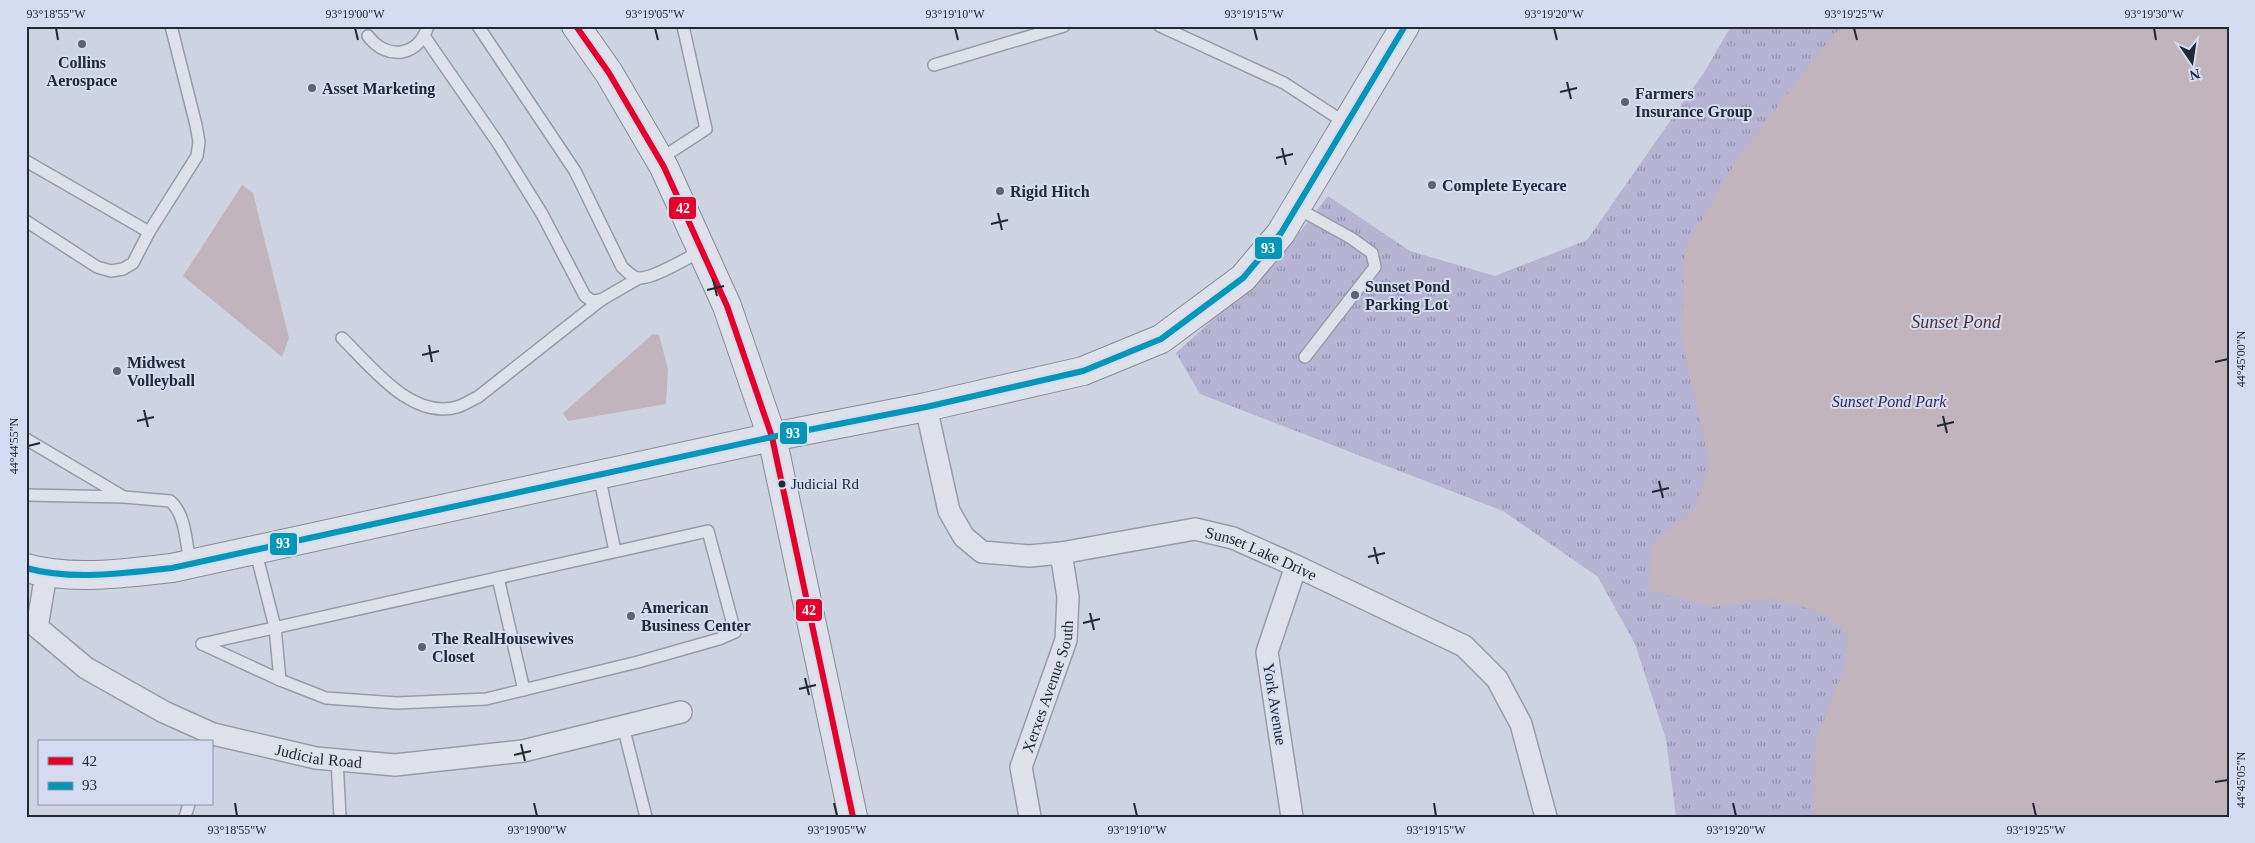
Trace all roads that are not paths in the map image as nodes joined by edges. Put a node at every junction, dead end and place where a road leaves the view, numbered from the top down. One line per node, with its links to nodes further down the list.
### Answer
1 (171, 26): 16 (lane)
2 (478, 26): 18 (lane)
3 (576, 26): 12 (street)
4 (683, 26): 12 (lane)
5 (1064, 26): 10 (lane)
6 (1160, 26): 11 (lane)
7 (1404, 26): 11 (street, Judicial Road)
8 (426, 31): 9 (lane); 19 (lane)
9 (368, 36)
10 (934, 65)
11 (1347, 124): 14 (street, Judicial Road)
12 (659, 159): 17 (street)
13 (26, 161): 16 (lane)
14 (1297, 208): 21 (lane); 22 (street, Judicial Road)
15 (26, 221): 16 (lane)
16 (149, 232)
17 (701, 251): 18 (lane); 23 (street)
18 (639, 278): 19 (lane)
19 (601, 300): 20 (lane)
20 (342, 338)
21 (1305, 358)
22 (926, 407): 23 (street, Judicial Road); 30 (street, Sunset Lake Drive)
23 (772, 437): 25 (street, Judicial Road); 45 (street)
24 (26, 440): 27 (lane)
25 (599, 475): 28 (street, Judicial Road); 29 (lane)
26 (26, 495): 27 (lane)
27 (124, 497): 31 (lane)
28 (255, 549): 31 (street, Judicial Road); 35 (lane)
29 (615, 551): 34 (lane); 38 (lane)
30 (1061, 553): 32 (street, Sunset Lake Drive); 46 (street, Xerxes Avenue South)
31 (190, 563): 33 (street, Judicial Road)
32 (1296, 566): 47 (street, York Avenue); 48 (street, Sunset Lake Drive)
33 (36, 571): 36 (street, Judicial Road)
34 (498, 578): 35 (lane); 38 (lane)
35 (274, 627): 37 (lane); 37 (lane)
36 (32, 629): 41 (street, Judicial Road)
37 (280, 680): 38 (lane)
38 (524, 690)
39 (681, 712): 40 (street, Judicial Road)
40 (623, 726): 42 (street, Judicial Road); 44 (lane)
41 (212, 738): 42 (street, Judicial Road)
42 (337, 759): 43 (lane)
43 (340, 817)
44 (646, 817)
45 (853, 817)
46 (1030, 817)
47 (1292, 817)
48 (1546, 817)

